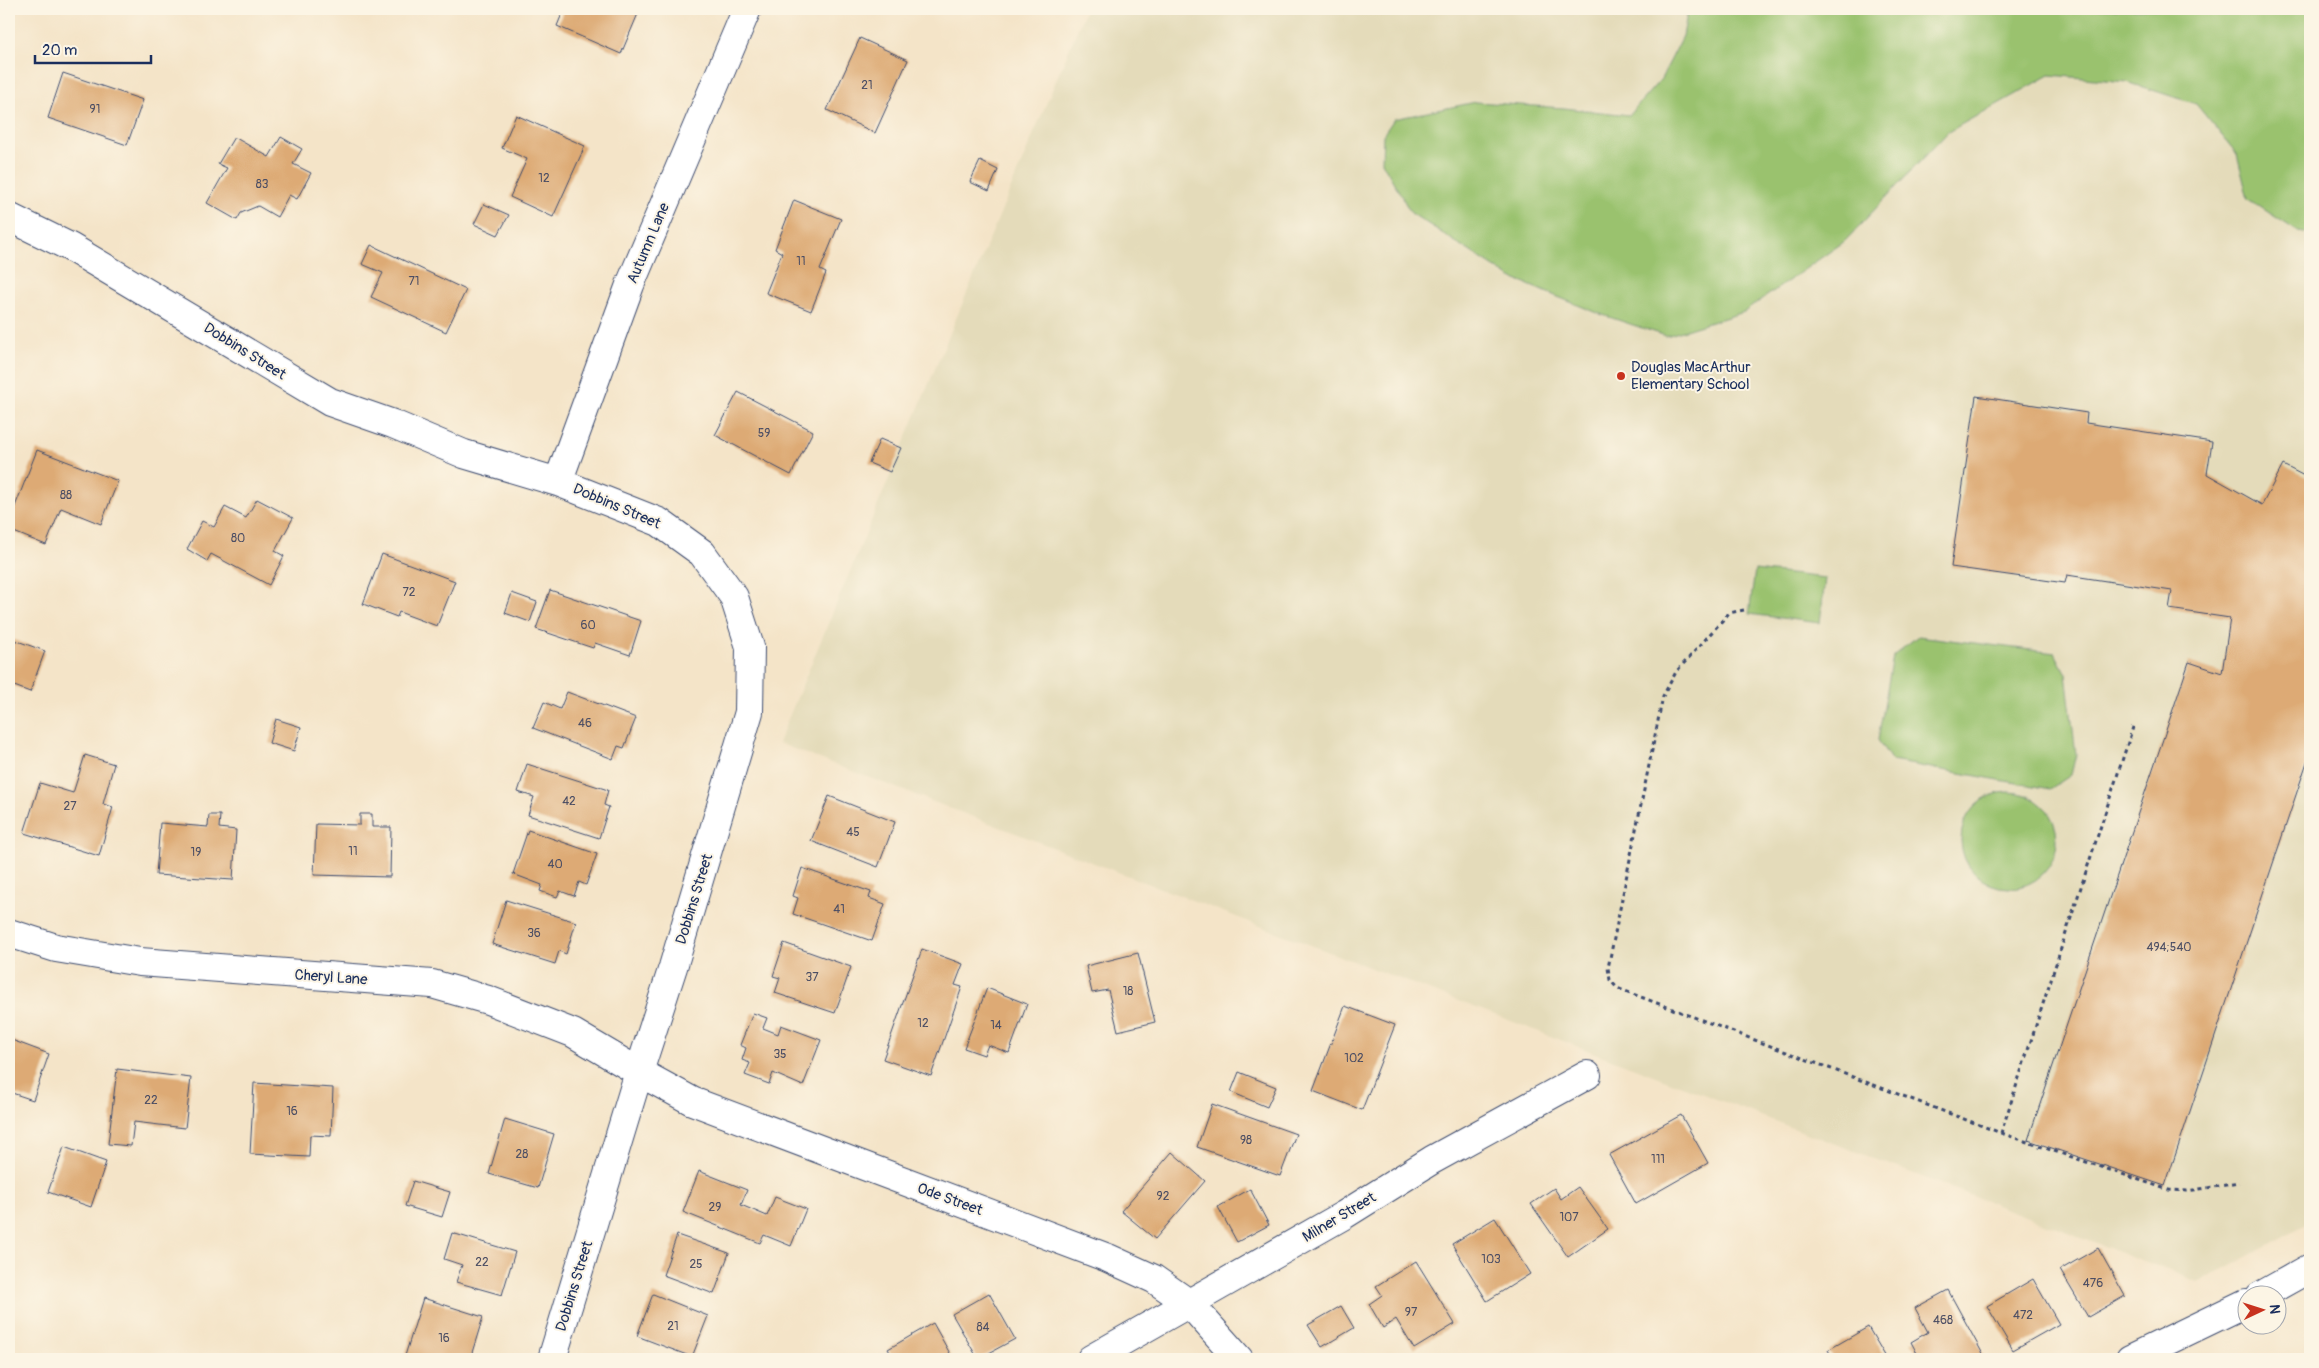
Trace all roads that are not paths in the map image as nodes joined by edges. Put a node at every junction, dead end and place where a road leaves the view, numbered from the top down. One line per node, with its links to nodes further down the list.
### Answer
1 (747, 9): 3 (street, Autumn Lane)
2 (9, 217): 3 (street, Dobbins Street)
3 (558, 482): 5 (street, Dobbins Street)
4 (9, 933): 5 (street, Cheryl Lane)
5 (639, 1072): 9 (street, Ode Street); 11 (street, Dobbins Street)
6 (1587, 1075): 9 (street, Milner Street)
7 (2310, 1268): 8 (street)
8 (2278, 1286)
9 (1190, 1304): 12 (street, Milner Street); 13 (street, Ode Street)
10 (2236, 1308): 14 (street)
11 (552, 1359)
12 (1091, 1359)
13 (1238, 1359)
14 (2130, 1359)

